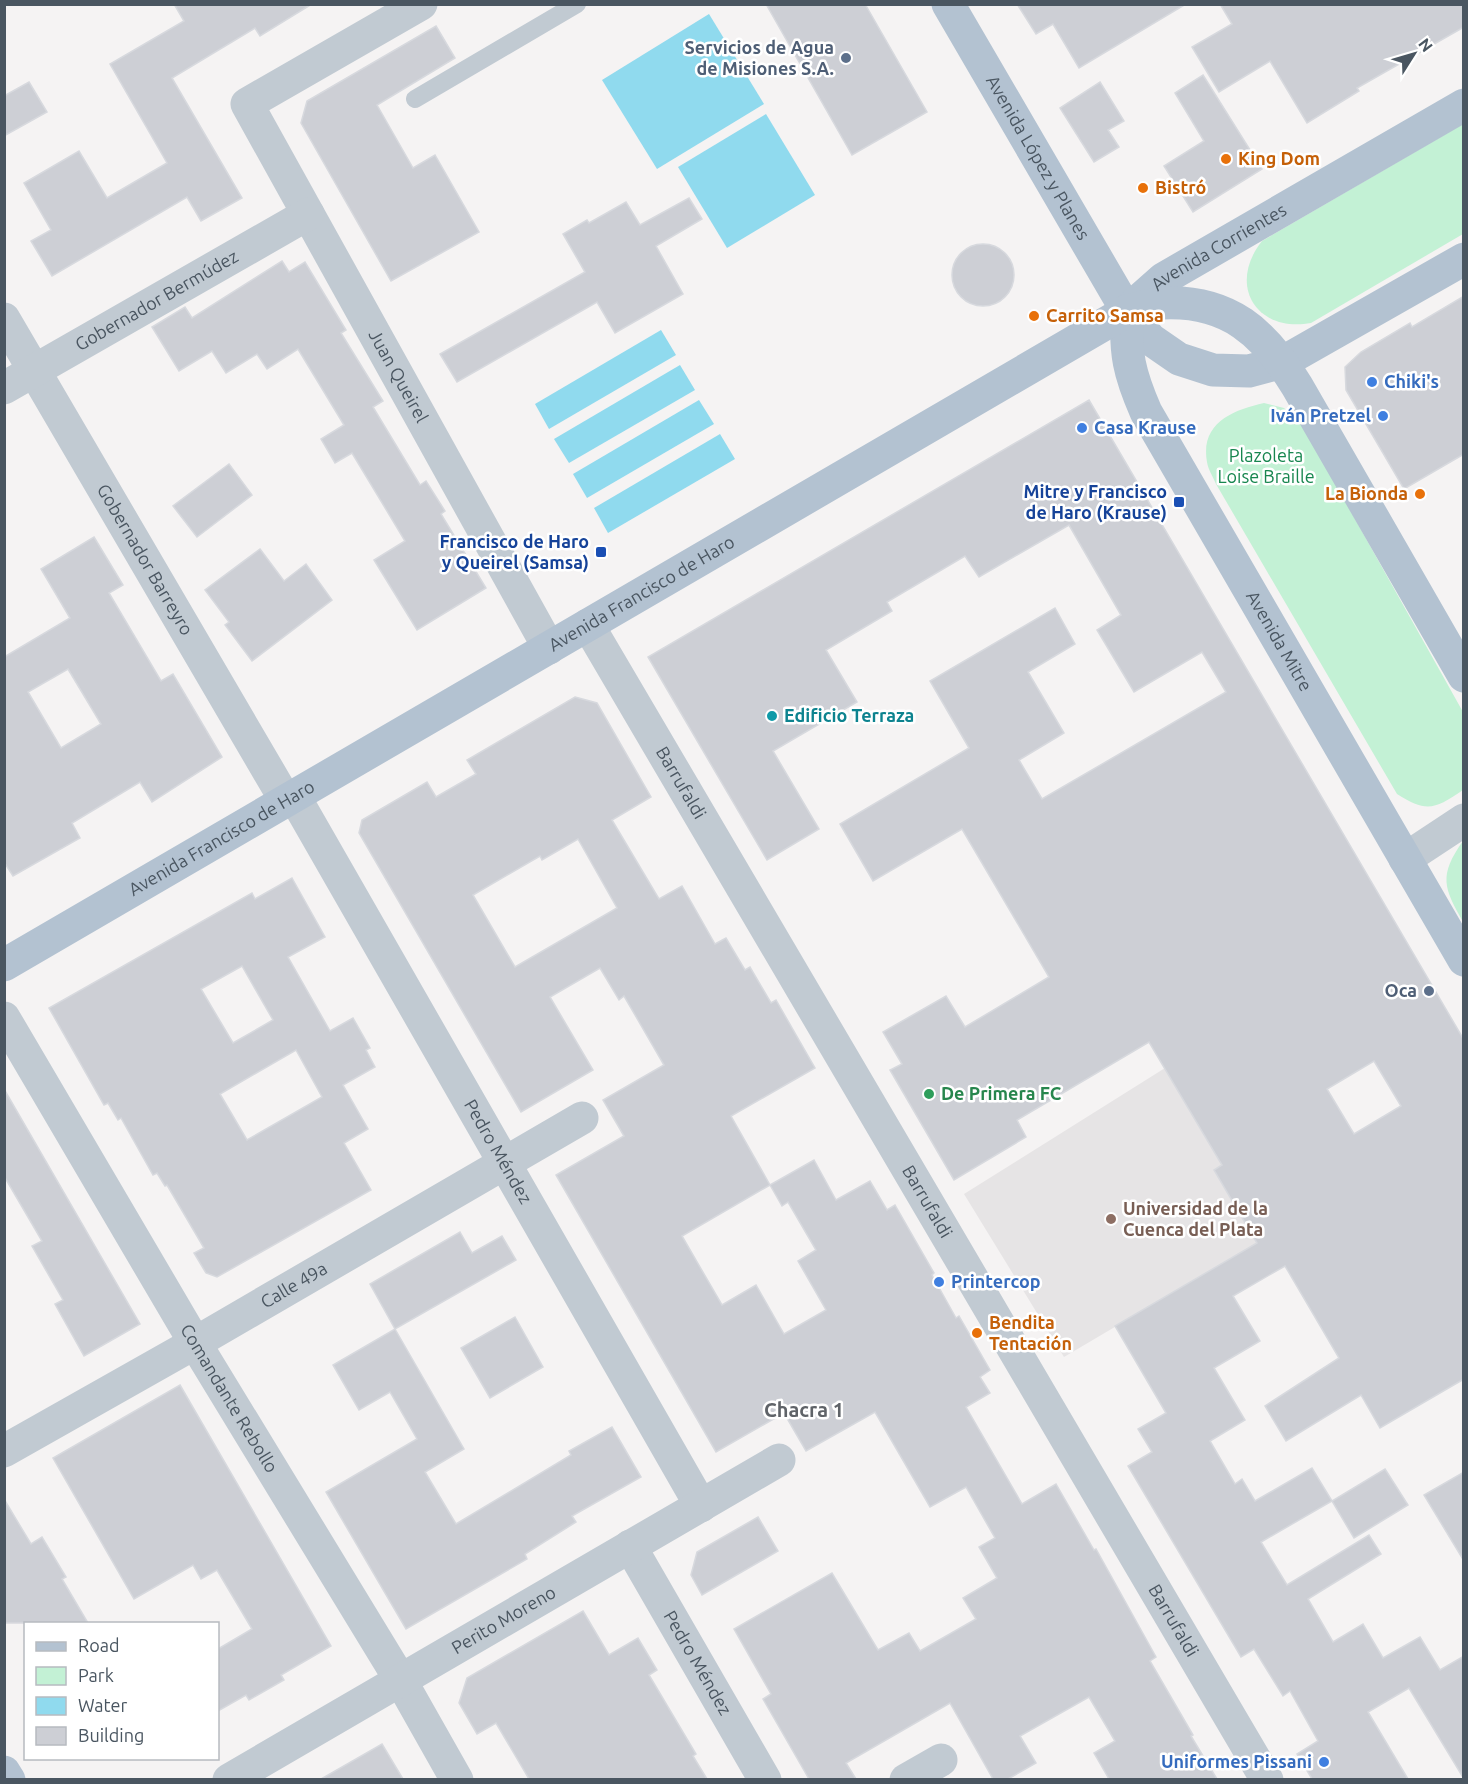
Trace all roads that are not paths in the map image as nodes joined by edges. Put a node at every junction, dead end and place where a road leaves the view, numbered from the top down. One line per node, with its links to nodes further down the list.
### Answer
1 (421, 4): 4 (street)
2 (577, 4): 5 (lane)
3 (948, 4): 9 (main road, Avenida López y Planes)
4 (379, 15): 7 (street, Juan Queirel)
5 (415, 99)
6 (1464, 105): 9 (main road, Avenida Corrientes)
7 (308, 214): 12 (street, Gobernador Bermúdez); 15 (street, Juan Queirel)
8 (1464, 259): 11 (main road)
9 (1127, 311): 11 (main road, Avenida Francisco de Haro); 11 (main road); 14 (main road, Avenida Francisco de Haro); 19 (main road, Avenida Mitre)
10 (4, 319): 12 (street, Gobernador Barreyro)
11 (1283, 362): 16 (main road)
12 (35, 370): 13 (street, Gobernador Bermúdez); 17 (street, Gobernador Barreyro)
13 (4, 388)
14 (588, 625): 15 (main road, Avenida Francisco de Haro); 38 (street, Barrufaldi)
15 (549, 648): 17 (main road, Avenida Francisco de Haro)
16 (1464, 676)
17 (290, 799): 21 (main road, Avenida Francisco de Haro); 24 (street, Pedro Méndez)
18 (1464, 820): 19 (street)
19 (1405, 859): 20 (main road, Avenida Mitre)
20 (1464, 960)
21 (4, 965)
22 (4, 1018): 25 (street, Comandante Rebollo)
23 (582, 1118): 24 (street, Calle 49a)
24 (504, 1164): 25 (street, Calle 49a); 28 (street, Pedro Méndez)
25 (195, 1343): 26 (street, Calle 49a); 30 (street, Comandante Rebollo)
26 (4, 1451)
27 (779, 1460): 28 (street, Perito Moreno)
28 (701, 1506): 29 (street, Perito Moreno)
29 (630, 1546): 30 (street, Perito Moreno); 36 (street, Pedro Méndez)
30 (401, 1681): 34 (street, Perito Moreno); 35 (street, Comandante Rebollo)
31 (941, 1760): 37 (street)
32 (4, 1772): 33 (main road)
33 (9, 1779)
34 (229, 1779)
35 (457, 1779)
36 (765, 1779)
37 (906, 1779)
38 (1267, 1779)

